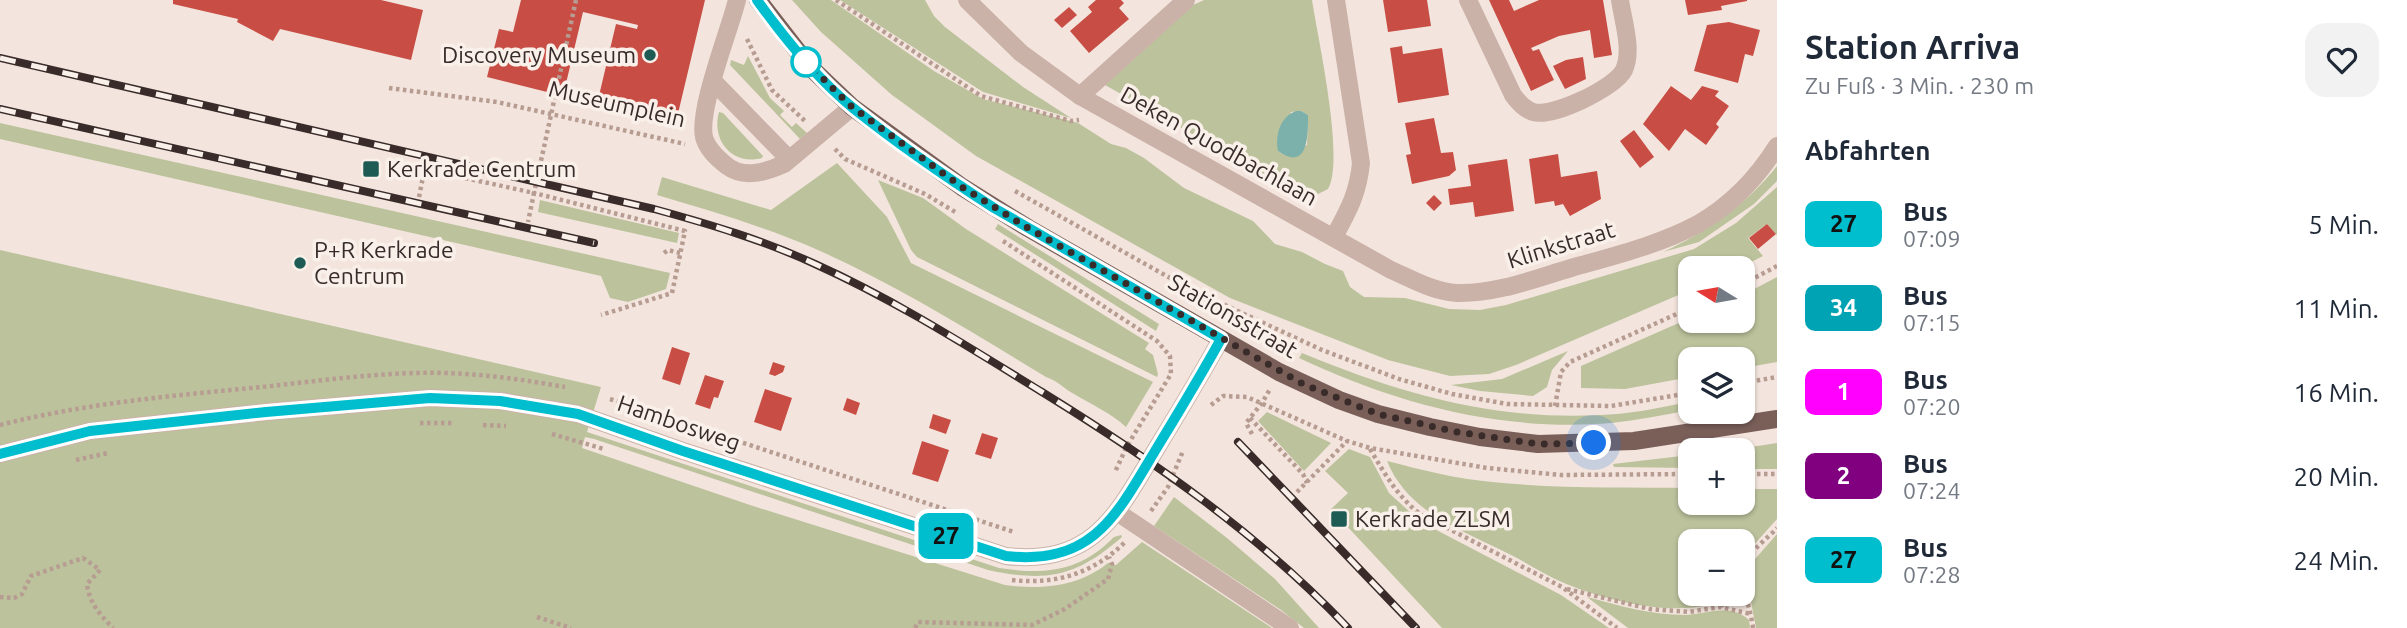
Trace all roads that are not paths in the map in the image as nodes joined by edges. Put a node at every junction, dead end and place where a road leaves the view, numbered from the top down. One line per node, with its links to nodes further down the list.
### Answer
1 (737, 0): 8 (street, Museumplein)
2 (758, 0): 10 (main road, Stationsstraat)
3 (967, 0): 9 (street, Deken Quodbachlaan)
4 (1186, 0): 9 (street, Deken Quodbachlaan)
5 (1336, 0): 13 (street)
6 (1468, 0): 7 (street)
7 (1620, 0)
8 (713, 81): 12 (street); 12 (street, Museumplein)
9 (1080, 96): 13 (street, Deken Quodbachlaan)
10 (852, 107): 12 (street, Museumplein); 14 (main road, Stationsstraat)
11 (1777, 146): 13 (street, Klinkstraat)
12 (789, 159)
13 (1334, 237)
14 (1221, 339): 15 (main road, Stationsstraat); 17 (street, Hambosweg)
15 (1777, 419)
16 (0, 454): 17 (street, Hambosweg)
17 (1117, 512): 18 (street)
18 (1290, 628)

